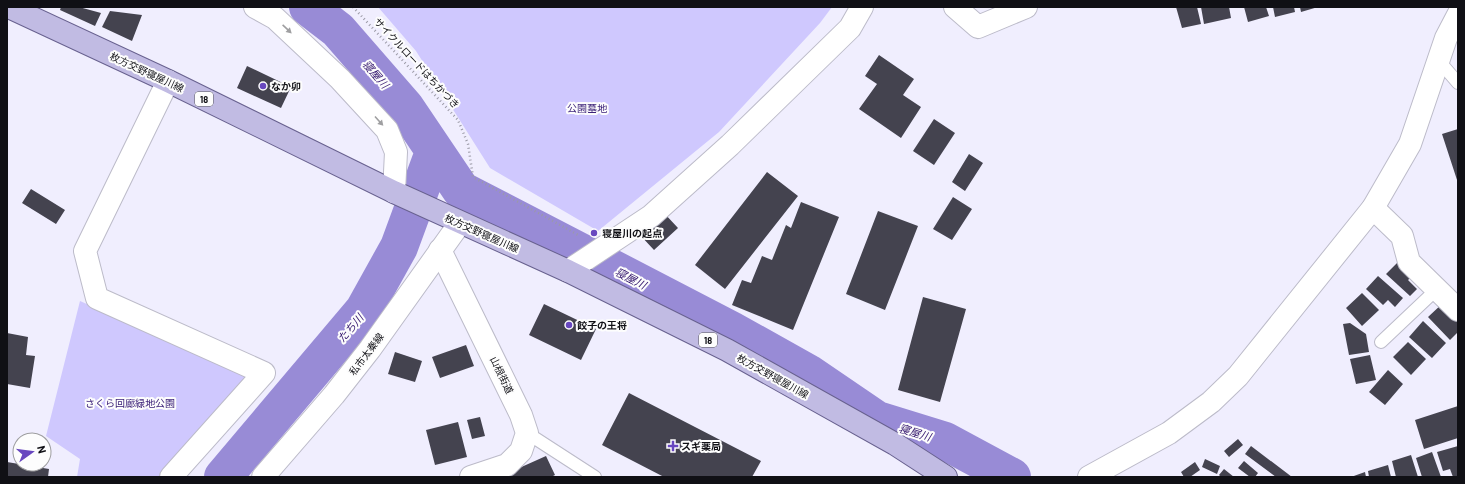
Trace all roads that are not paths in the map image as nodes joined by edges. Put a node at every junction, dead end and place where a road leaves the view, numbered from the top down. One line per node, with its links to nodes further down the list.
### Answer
1 (9, 7): 8 (main road, 枚方交野寝屋川線 / 18)
2 (255, 7): 10 (street, one-way to 10)
3 (862, 7): 14 (street)
4 (955, 7): 5 (street)
5 (1026, 7)
6 (1458, 16): 7 (street)
7 (1439, 60): 9 (lane); 11 (street)
8 (168, 81): 10 (main road, 枚方交野寝屋川線 / 18); 19 (street)
9 (1458, 83)
10 (396, 193): 12 (main road, 枚方交野寝屋川線 / 18)
11 (1373, 208): 15 (street); 24 (street)
12 (460, 223): 13 (street, 私市太秦線); 14 (main road, 枚方交野寝屋川線 / 18)
13 (440, 250): 18 (street, 山根街道); 20 (street, 私市太秦線)
14 (575, 266): 23 (main road, 枚方交野寝屋川線 / 18)
15 (1436, 289): 16 (street); 17 (lane)
16 (1458, 310)
17 (1381, 342)
18 (527, 433): 21 (street); 22 (lane)
19 (171, 477)
20 (263, 477)
21 (471, 477)
22 (595, 477)
23 (946, 477)
24 (1089, 477)

